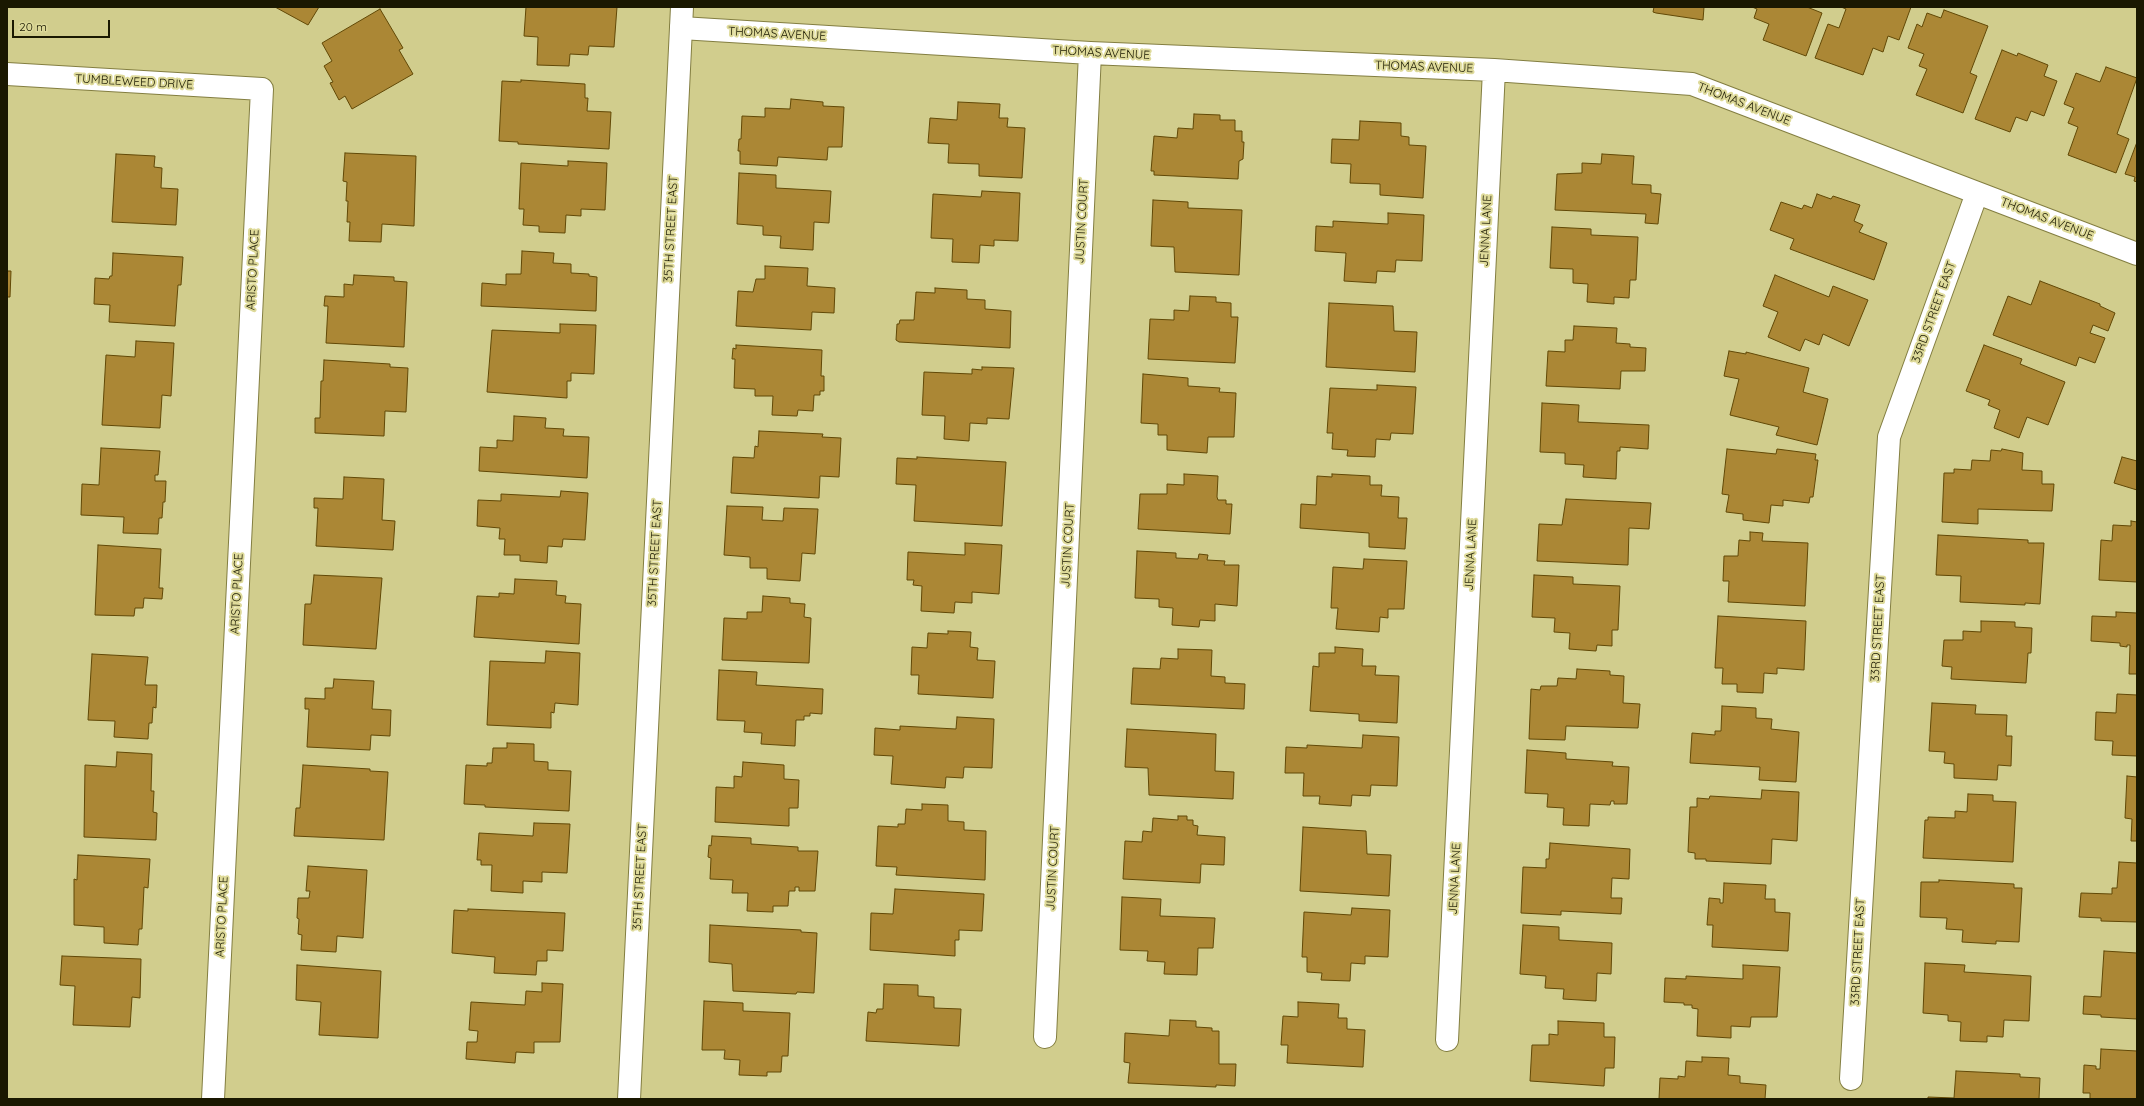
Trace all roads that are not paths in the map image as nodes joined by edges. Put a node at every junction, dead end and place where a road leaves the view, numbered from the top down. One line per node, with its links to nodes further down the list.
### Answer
1 (682, 7): 2 (street, 35TH STREET EAST)
2 (680, 28): 3 (street, THOMAS AVENUE); 13 (street, 35TH STREET EAST)
3 (1090, 53): 4 (street, THOMAS AVENUE); 9 (street, JUSTIN COURT)
4 (1494, 70): 7 (street, THOMAS AVENUE); 10 (street, JENNA LANE)
5 (7, 74): 6 (street, TUMBLEWEED DRIVE)
6 (262, 88): 12 (street, ARISTO PLACE)
7 (1977, 193): 8 (street, THOMAS AVENUE); 11 (street, 33RD STREET EAST)
8 (2137, 254)
9 (1045, 1037)
10 (1447, 1040)
11 (1851, 1079)
12 (213, 1099)
13 (629, 1099)

